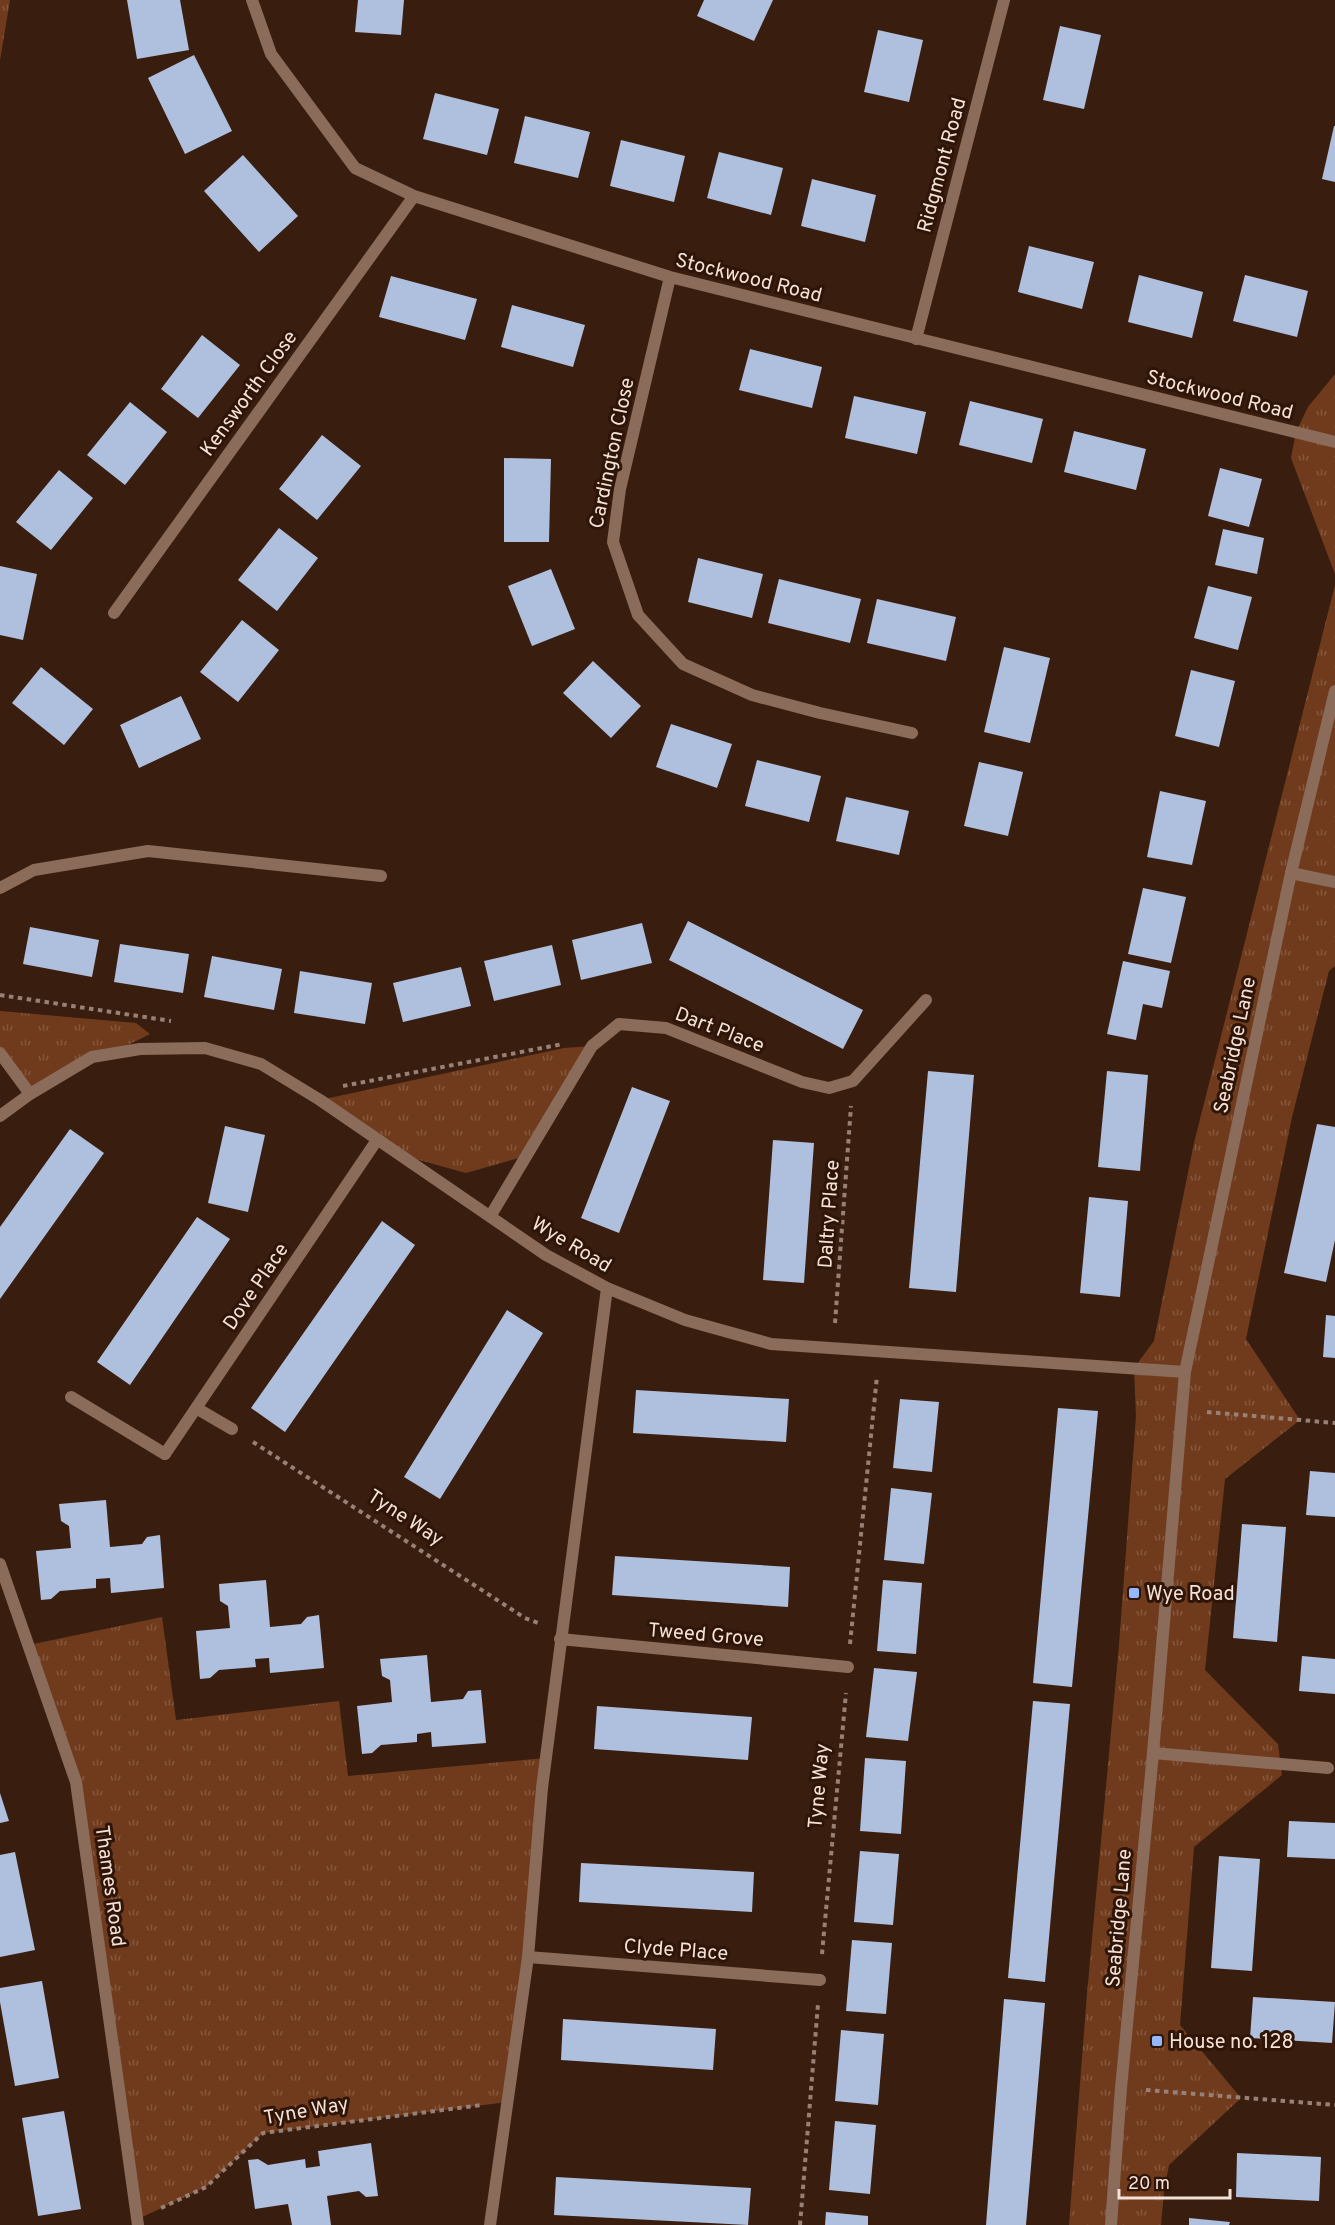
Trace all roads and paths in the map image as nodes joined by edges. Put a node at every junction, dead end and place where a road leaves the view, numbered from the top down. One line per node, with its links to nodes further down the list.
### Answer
1 (252, 0): 3 (street, Stockwood Road)
2 (1004, 0): 5 (street, Ridgmont Road)
3 (414, 196): 4 (street, Stockwood Road); 7 (street, Kensworth Close)
4 (670, 277): 5 (street, Stockwood Road); 9 (street, Cardington Close)
5 (916, 339): 6 (street, Stockwood Road)
6 (1335, 442)
7 (114, 613)
8 (1335, 691): 10 (street, Seabridge Lane)
9 (912, 733)
10 (1291, 873): 12 (street); 28 (street, Seabridge Lane)
11 (381, 876): 13 (street)
12 (1335, 882)
13 (0, 888)
14 (0, 995): 16 (path)
15 (927, 1000): 19 (street)
16 (180, 1022)
17 (605, 1035): 19 (street, Dart Place); 20 (path); 24 (street, Dart Place)
18 (0, 1053): 21 (street)
19 (853, 1081): 26 (path, Daltry Place)
20 (308, 1092): 21 (street, Wye Road); 23 (street, Wye Road)
21 (30, 1094): 22 (street, Wye Road)
22 (0, 1116)
23 (377, 1140): 24 (street, Wye Road); 30 (street, Dove Place)
24 (491, 1215): 25 (street, Wye Road)
25 (607, 1288): 26 (street, Wye Road); 35 (street)
26 (833, 1349): 27 (street, Wye Road)
27 (879, 1352): 28 (street, Wye Road); 36 (path, Tyne Way)
28 (1185, 1372): 31 (street, Seabridge Lane)
29 (71, 1397): 30 (street, Dove Place)
30 (196, 1408): 33 (street)
31 (1182, 1409): 32 (path); 37 (street, Seabridge Lane)
32 (1335, 1423)
33 (232, 1430): 35 (path, Tyne Way)
34 (0, 1564): 44 (street, Thames Road)
35 (561, 1635): 36 (street, Tweed Grove); 39 (street)
36 (848, 1667): 40 (path, Tyne Way)
37 (1153, 1753): 38 (street); 41 (street, Seabridge Lane)
38 (1328, 1768)
39 (528, 1957): 40 (street, Clyde Place); 42 (street)
40 (820, 1980): 46 (path, Tyne Way)
41 (1121, 2088): 43 (path); 47 (street, Seabridge Lane)
42 (507, 2102): 44 (path, Tyne Way); 45 (street)
43 (1335, 2105)
44 (138, 2222)
45 (490, 2225)
46 (800, 2225)
47 (1111, 2225)

